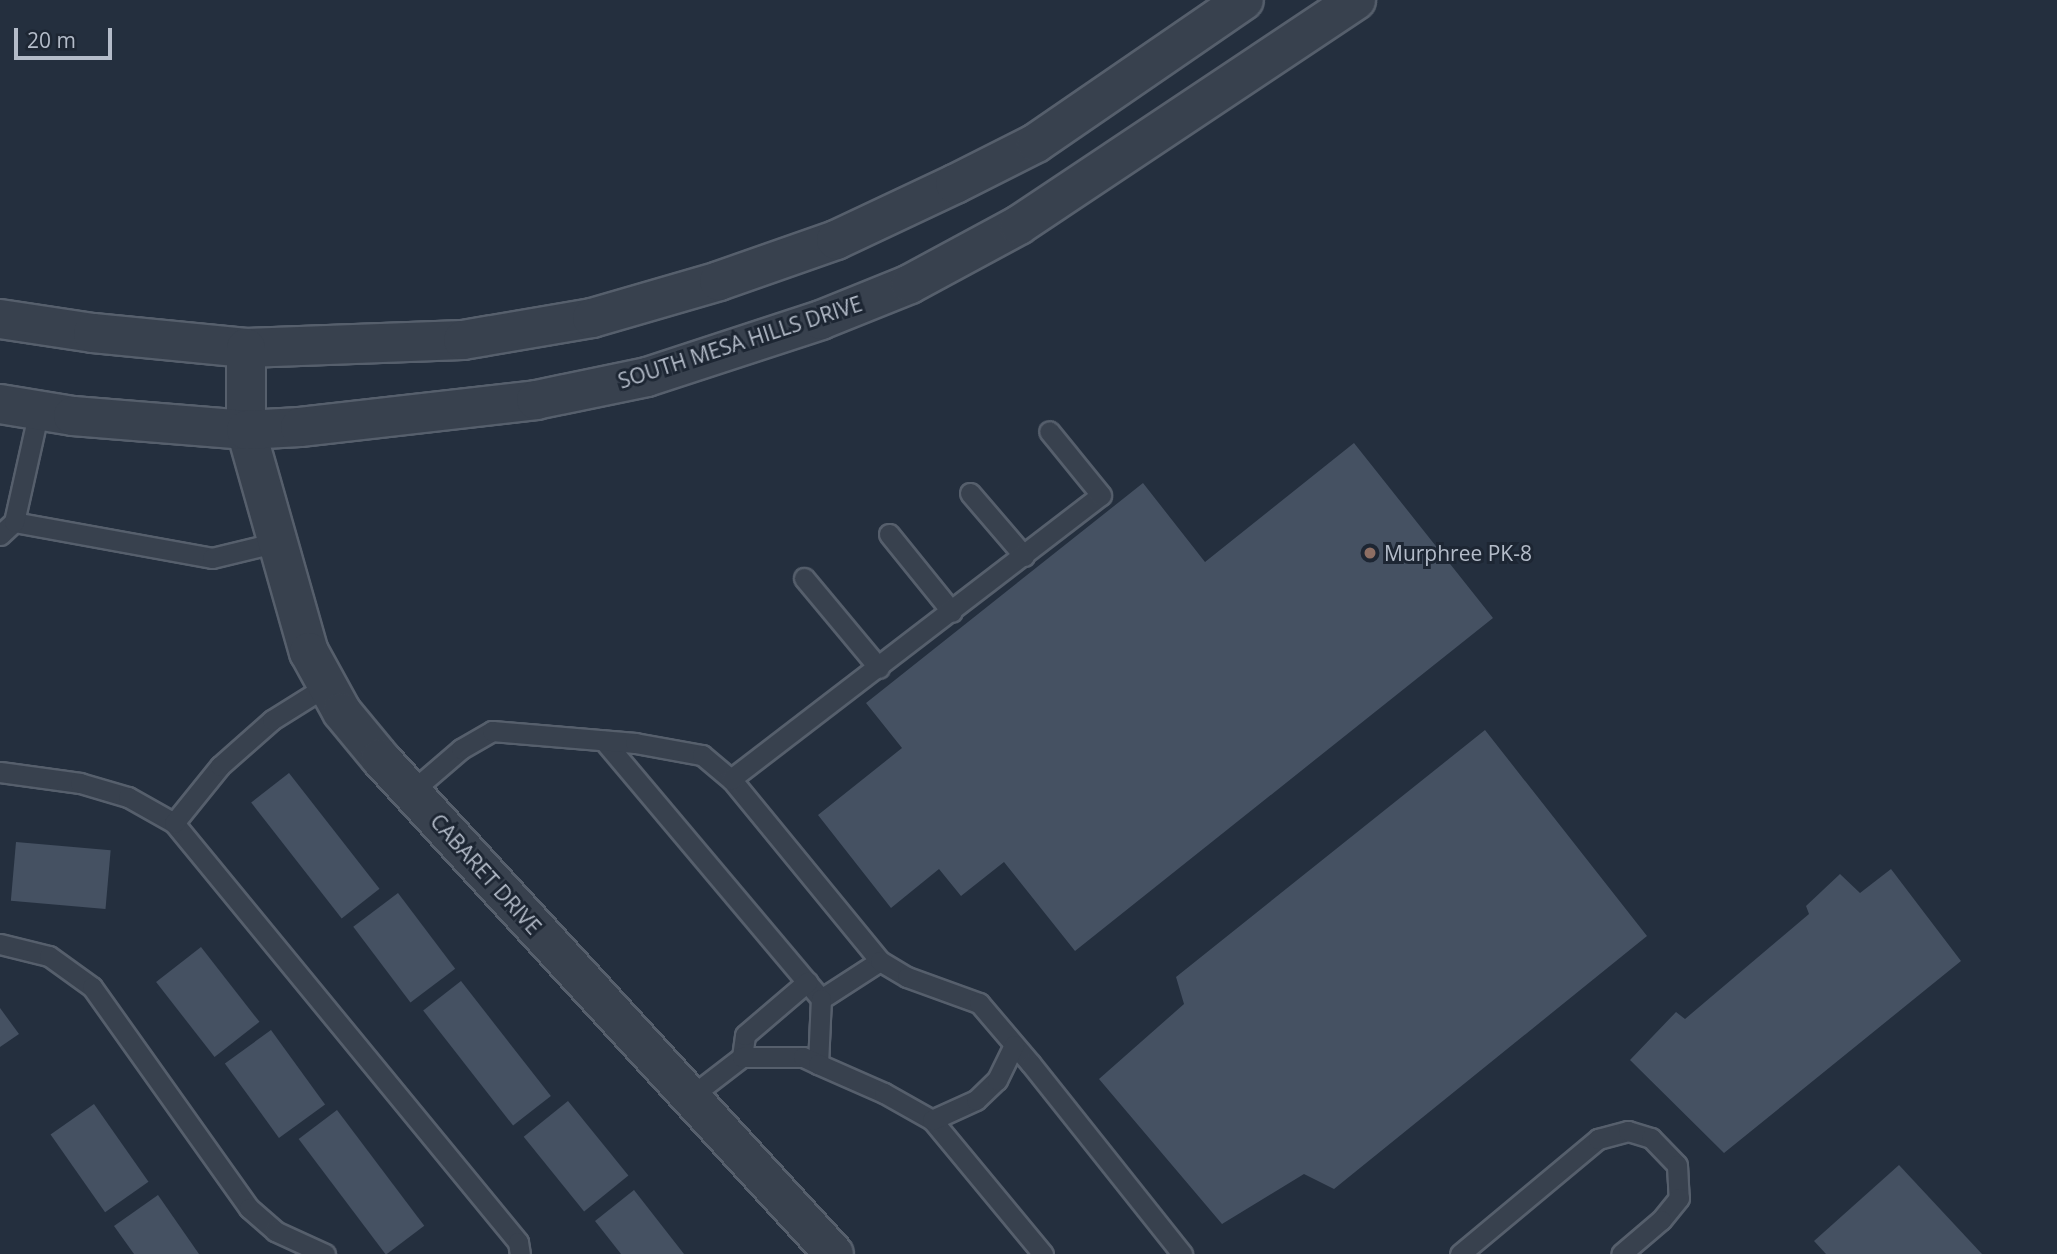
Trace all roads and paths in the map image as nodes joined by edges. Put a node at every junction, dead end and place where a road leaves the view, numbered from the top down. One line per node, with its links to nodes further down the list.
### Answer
1 (1244, 0): 4 (street)
2 (1356, 0): 7 (street, SOUTH MESA HILLS DRIVE)
3 (0, 319): 4 (street)
4 (246, 348): 7 (street, CABARET DRIVE)
5 (0, 404): 6 (street, SOUTH MESA HILLS DRIVE)
6 (38, 410): 7 (street, SOUTH MESA HILLS DRIVE); 10 (lane)
7 (246, 430): 12 (street, CABARET DRIVE)
8 (1049, 431): 13 (lane)
9 (970, 493): 13 (lane)
10 (7, 529): 12 (lane)
11 (889, 534): 15 (lane)
12 (278, 542): 17 (street, CABARET DRIVE)
13 (1024, 556): 15 (lane)
14 (804, 578): 16 (lane)
15 (952, 612): 16 (lane)
16 (879, 668): 20 (lane)
17 (328, 685): 21 (street, CABARET DRIVE); 22 (lane)
18 (604, 741): 20 (lane); 21 (lane); 25 (lane)
19 (0, 772): 22 (lane)
20 (731, 779): 24 (lane)
21 (411, 792): 30 (street, CABARET DRIVE)
22 (174, 823): 33 (lane)
23 (0, 944): 32 (lane)
24 (880, 961): 26 (lane); 27 (lane)
25 (807, 982): 26 (lane); 28 (lane)
26 (821, 999): 29 (lane)
27 (1014, 1045): 31 (lane); 36 (lane)
28 (742, 1057): 29 (lane); 30 (lane)
29 (818, 1063): 31 (lane)
30 (690, 1097): 34 (street, CABARET DRIVE)
31 (932, 1120): 35 (lane)
32 (325, 1254)
33 (520, 1254)
34 (834, 1254)
35 (1043, 1254)
36 (1182, 1254)
37 (1460, 1254): 38 (lane)
38 (1621, 1254)

